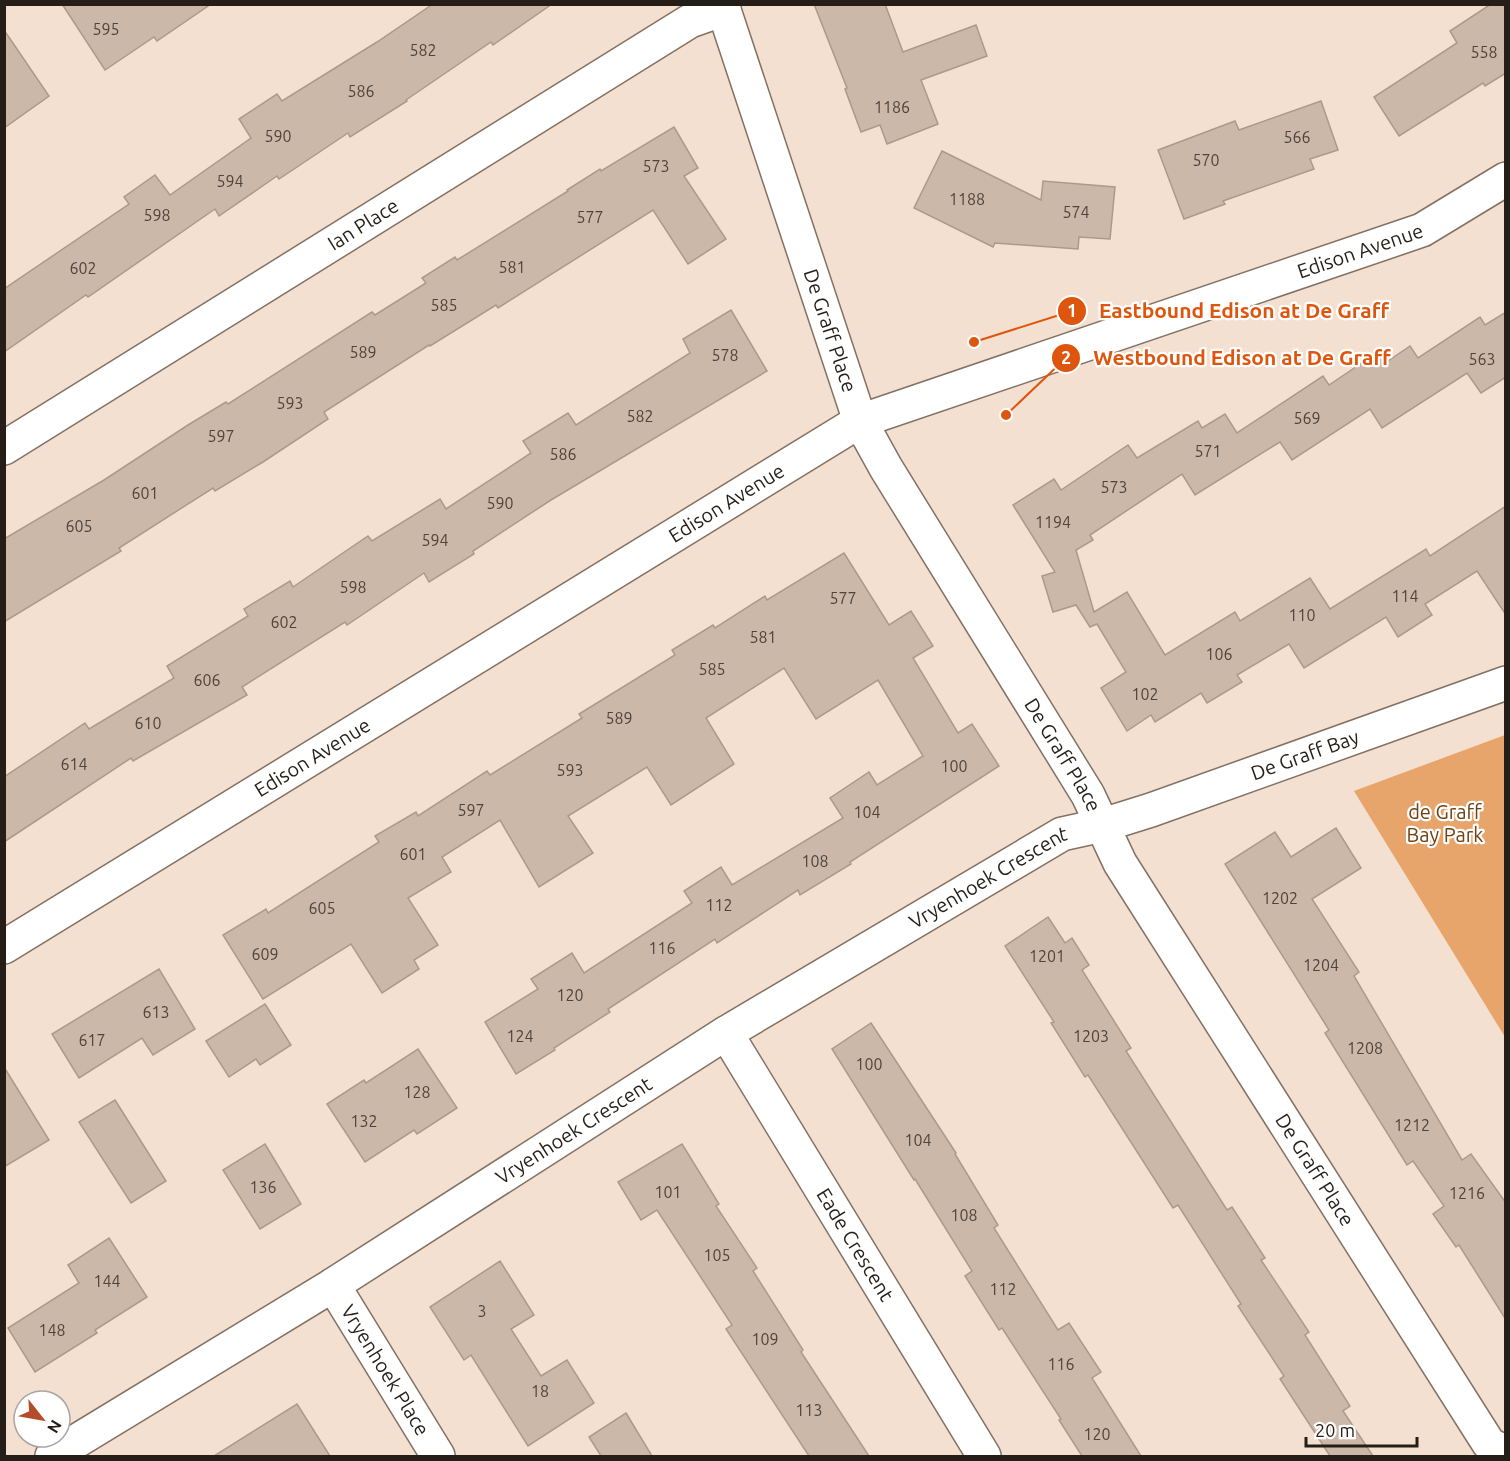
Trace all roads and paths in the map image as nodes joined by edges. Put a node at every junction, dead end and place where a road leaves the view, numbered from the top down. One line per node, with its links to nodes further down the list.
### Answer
1 (723, 7): 3 (street, De Graff Place); 4 (street, Ian Place)
2 (1506, 178): 3 (street, Edison Avenue)
3 (860, 422): 6 (street, De Graff Place); 7 (street, Edison Avenue)
4 (4, 448)
5 (1506, 682): 6 (street, De Graff Bay)
6 (1104, 825): 8 (street, Vryenhoek Crescent); 10 (street, De Graff Place)
7 (4, 947)
8 (726, 1033): 9 (street, Vryenhoek Crescent); 13 (street, Eade Crescent)
9 (333, 1285): 11 (street, Vryenhoek Crescent); 12 (street, Vryenhoek Place)
10 (1506, 1453)
11 (52, 1456)
12 (438, 1456)
13 (984, 1456)

